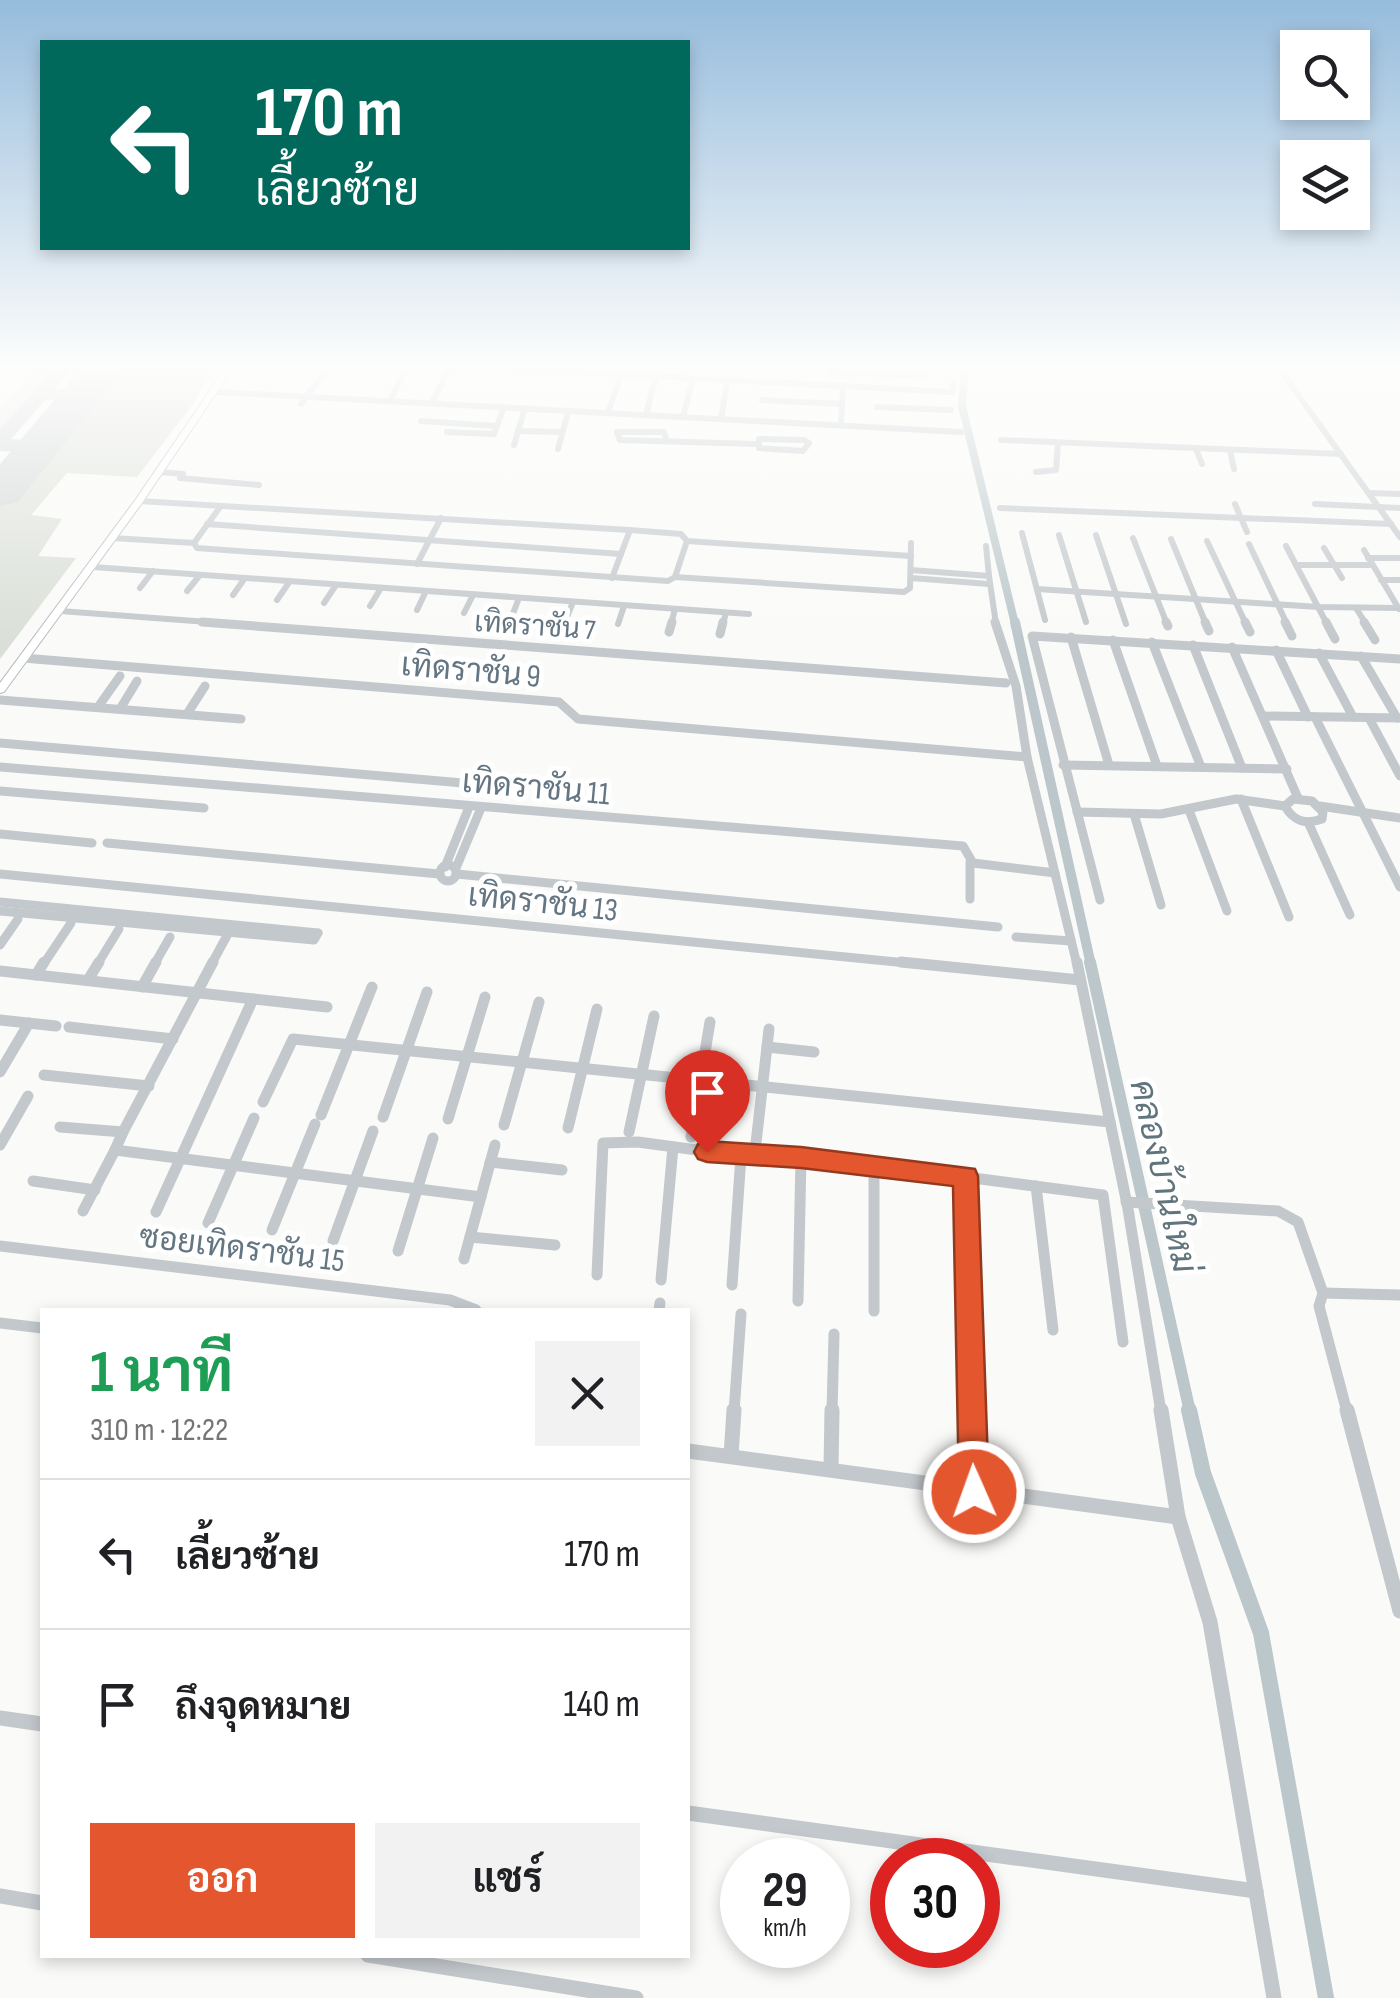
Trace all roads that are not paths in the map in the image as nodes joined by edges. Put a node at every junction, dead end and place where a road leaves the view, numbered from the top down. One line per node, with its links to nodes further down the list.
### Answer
1 (170, 457): 8 (street)
2 (1057, 457): 9 (street)
3 (1199, 457): 6 (street)
4 (1232, 457): 7 (street)
5 (1343, 457): 11 (street)
6 (1202, 464)
7 (1234, 469)
8 (160, 472): 10 (street); 13 (street)
9 (1036, 472)
10 (258, 485)
11 (1368, 493): 12 (street); 17 (street)
12 (1400, 494)
13 (139, 501): 16 (street); 30 (street)
14 (1235, 504): 20 (street)
15 (1314, 504): 17 (street)
16 (220, 507): 21 (street); 22 (street)
17 (1379, 507): 19 (street); 23 (street)
18 (1000, 508): 20 (street)
19 (1400, 508)
20 (1240, 517): 23 (street); 25 (street)
21 (441, 518): 24 (street); 33 (street)
22 (208, 524): 33 (street); 37 (street)
23 (1391, 524): 29 (street)
24 (630, 530): 34 (street); 42 (street)
25 (1247, 532)
26 (1022, 533): 64 (street)
27 (1058, 534): 67 (street)
28 (1096, 536): 70 (street)
29 (1400, 536)
30 (114, 538): 37 (street); 49 (street)
31 (1133, 538): 72 (street)
32 (1170, 539): 74 (street)
33 (429, 540): 42 (street); 46 (street)
34 (687, 541): 43 (street); 53 (street)
35 (1207, 541): 76 (street)
36 (912, 542): 43 (street)
37 (194, 543): 46 (street)
38 (1248, 544): 78 (street)
39 (986, 546): 57 (street)
40 (1286, 546): 47 (street)
41 (1324, 548): 48 (street)
42 (621, 554): 55 (street)
43 (911, 556): 51 (street)
44 (1368, 557): 45 (street); 48 (street); 58 (street)
45 (1400, 558)
46 (416, 564): 55 (street)
47 (1296, 565): 48 (street); 81 (street)
48 (1335, 565): 56 (street)
49 (92, 567): 50 (street); 86 (street)
50 (153, 571): 52 (street); 62 (street)
51 (911, 574): 53 (street); 57 (street)
52 (200, 575): 54 (street); 65 (street)
53 (675, 577): 55 (street)
54 (245, 578): 60 (street); 68 (street)
55 (612, 578)
56 (1342, 578)
57 (989, 580): 130 (street)
58 (1382, 580): 59 (street); 84 (street)
59 (1400, 580)
60 (290, 582): 61 (street); 73 (street)
61 (336, 585): 63 (street); 77 (street)
62 (140, 588)
63 (381, 588): 66 (street); 79 (street)
64 (1036, 590): 67 (street); 91 (street)
65 (187, 591)
66 (426, 591): 69 (street); 85 (street)
67 (1076, 592): 70 (street); 92 (street)
68 (233, 595)
69 (473, 595): 71 (street); 88 (street)
70 (1117, 595): 72 (street); 94 (street)
71 (519, 598): 75 (street); 90 (street)
72 (1156, 598): 74 (street); 96 (street)
73 (277, 600)
74 (1196, 600): 76 (street); 97 (street)
75 (573, 602): 80 (street); 93 (street)
76 (1236, 602): 78 (street); 99 (street)
77 (324, 603)
78 (1278, 604): 81 (street); 101 (street)
79 (370, 606)
80 (624, 606): 83 (street); 95 (street)
81 (1319, 607): 82 (street); 103 (street)
82 (1356, 608): 84 (street); 105 (street)
83 (675, 609): 87 (street); 98 (street)
84 (1399, 609)
85 (417, 610)
86 (60, 611): 112 (street); 116 (street, เทิดราชัน 7)
87 (726, 612): 89 (street); 100 (street)
88 (464, 613)
89 (748, 614)
90 (512, 616)
91 (1045, 620)
92 (1086, 622)
93 (564, 624)
94 (1126, 624)
95 (618, 625)
96 (1168, 626)
97 (1209, 630)
98 (669, 632)
99 (1250, 632)
100 (720, 634)
101 (1292, 636)
102 (1070, 638): 104 (street); 131 (street); 132 (street)
103 (1335, 639)
104 (1114, 640): 106 (street); 133 (street)
105 (1375, 640)
106 (1152, 642): 107 (street); 134 (street)
107 (1193, 645): 108 (street); 136 (street)
108 (1232, 647): 109 (street); 123 (street)
109 (1276, 650): 110 (street); 124 (street)
110 (1319, 653): 111 (street); 125 (street)
111 (1361, 656): 113 (street); 127 (street)
112 (24, 658): 118 (street); 130 (street, เทิดราชัน 9)
113 (1400, 659)
114 (120, 676): 120 (street)
115 (137, 680): 121 (street)
116 (1006, 684)
117 (205, 686): 122 (street)
118 (0, 690)
119 (0, 700): 120 (street)
120 (98, 707): 121 (street)
121 (120, 709): 122 (street)
122 (187, 714): 128 (street)
123 (1263, 716): 124 (street); 137 (street)
124 (1312, 717): 125 (street); 150 (street)
125 (1353, 718): 126 (street)
126 (1370, 718): 127 (street); 138 (street)
127 (1398, 718)
128 (241, 719)
129 (0, 744): 139 (street)
130 (1026, 757): 160 (street)
131 (1062, 764): 132 (street); 148 (street)
132 (1109, 766): 133 (street)
133 (1157, 766): 134 (street)
134 (1201, 767): 136 (street)
135 (0, 768): 144 (street, เทิดราชัน 11)
136 (1242, 768): 137 (street)
137 (1286, 769): 141 (street)
138 (1400, 776)
139 (463, 783)
140 (0, 791): 145 (street)
141 (1298, 798): 143 (street); 147 (street)
142 (1241, 800): 143 (street); 146 (street); 170 (street)
143 (1285, 806): 151 (street)
144 (475, 807): 157 (street, เทิดราชัน 11); 159 (street)
145 (204, 808)
146 (1189, 810): 149 (street); 168 (street)
147 (1321, 811): 150 (street); 151 (street)
148 (1078, 812): 149 (street); 164 (street)
149 (1134, 814): 166 (street)
150 (1367, 818): 152 (street); 162 (street)
151 (1308, 822): 169 (street)
152 (1400, 822)
153 (960, 830): 157 (street)
154 (0, 834): 155 (street)
155 (92, 843)
156 (107, 843): 159 (street)
157 (960, 846): 158 (street)
158 (970, 862): 160 (street); 163 (street)
159 (449, 871): 173 (street)
160 (1055, 873): 178 (street)
161 (0, 874): 183 (street, เทิดราชัน 13)
162 (1400, 887)
163 (970, 899)
164 (1100, 900)
165 (0, 902): 174 (street)
166 (1161, 905)
167 (0, 911): 174 (street)
168 (1227, 911)
169 (1350, 915)
170 (1288, 917)
171 (18, 919): 179 (street)
172 (72, 923): 181 (street)
173 (998, 927)
174 (231, 928): 174 (street); 187 (street)
175 (119, 929): 182 (street)
176 (170, 937): 184 (street)
177 (1016, 937): 178 (street)
178 (1072, 941): 183 (street)
179 (0, 945)
180 (0, 970): 181 (street)
181 (36, 974): 182 (street)
182 (88, 980): 184 (street)
183 (1080, 980): 219 (street)
184 (142, 987): 187 (street)
185 (372, 987): 201 (street)
186 (427, 992): 203 (street)
187 (198, 993): 189 (street); 200 (street)
188 (485, 996): 205 (street)
189 (253, 999): 191 (street); 236 (street)
190 (538, 1002): 206 (street)
191 (327, 1007)
192 (597, 1009): 207 (street)
193 (654, 1016): 209 (street)
194 (0, 1020): 196 (street)
195 (710, 1022): 211 (street)
196 (29, 1023): 197 (street); 208 (street)
197 (56, 1026)
198 (69, 1027): 200 (street)
199 (768, 1029): 202 (street)
200 (174, 1040): 212 (street)
201 (348, 1045): 203 (street); 215 (street); 241 (street)
202 (767, 1047): 204 (street); 213 (street)
203 (408, 1051): 205 (street); 216 (street)
204 (814, 1052)
205 (466, 1057): 206 (street); 218 (street)
206 (522, 1062): 207 (street); 220 (street)
207 (583, 1069): 209 (street); 222 (street)
208 (0, 1072)
209 (642, 1075): 211 (street); 226 (street)
210 (44, 1076): 212 (street)
211 (700, 1081): 213 (street); 227 (street)
212 (149, 1086): 225 (street)
213 (763, 1087): 219 (street); 229 (street)
214 (28, 1096): 224 (street)
215 (263, 1102)
216 (384, 1117)
217 (254, 1118): 239 (street)
218 (448, 1119)
219 (1110, 1122): 249 (street)
220 (504, 1125)
221 (60, 1127): 225 (street)
222 (568, 1128)
223 (373, 1131): 244 (street)
224 (4, 1132): 230 (street)
225 (123, 1132): 233 (street)
226 (630, 1132)
227 (690, 1137)
228 (433, 1138): 246 (street)
229 (756, 1144)
230 (0, 1145)
231 (495, 1145): 237 (street)
232 (673, 1147): 234 (street); 260 (street); 261 (street)
233 (115, 1150): 236 (street); 247 (street)
234 (741, 1156): 235 (street); 262 (street)
235 (801, 1157): 238 (street); 265 (street)
236 (178, 1158): 239 (street); 251 (street)
237 (490, 1162): 240 (street); 248 (street)
238 (874, 1165): 242 (street); 267 (street)
239 (232, 1166): 241 (street); 252 (street)
240 (562, 1170)
241 (296, 1172): 244 (street); 253 (street)
242 (966, 1176): 245 (street); 277 (street)
243 (33, 1181): 247 (street)
244 (355, 1182): 246 (street); 255 (street)
245 (1036, 1186): 271 (street); 273 (street)
246 (416, 1189): 248 (street); 258 (street)
247 (95, 1190): 250 (street)
248 (481, 1197): 254 (street)
249 (1132, 1202): 263 (street); 278 (street)
250 (84, 1211)
251 (156, 1212)
252 (208, 1223)
253 (272, 1230)
254 (470, 1237): 256 (street); 259 (street)
255 (333, 1241)
256 (554, 1244)
257 (0, 1246): 266 (street, ซอยเทิดราชัน 15)
258 (398, 1251)
259 (464, 1259)
260 (597, 1275)
261 (661, 1280)
262 (732, 1284)
263 (1323, 1293): 264 (street); 279 (street)
264 (1400, 1294)
265 (798, 1301)
266 (471, 1308)
267 (874, 1311)
268 (741, 1314): 275 (street)
269 (0, 1323): 270 (street)
270 (40, 1328)
271 (1053, 1330)
272 (834, 1334): 276 (street)
273 (1123, 1342)
274 (690, 1451): 275 (street)
275 (732, 1456): 276 (street)
276 (831, 1468): 277 (street)
277 (974, 1492): 278 (street)
278 (1178, 1517): 283 (street)
279 (1400, 1611)
280 (0, 1718): 281 (street)
281 (40, 1724)
282 (690, 1813): 283 (street)
283 (1256, 1891): 288 (street)
284 (0, 1896): 285 (street)
285 (40, 1902)
286 (387, 1958): 287 (street)
287 (636, 1998)
288 (1274, 1998)

